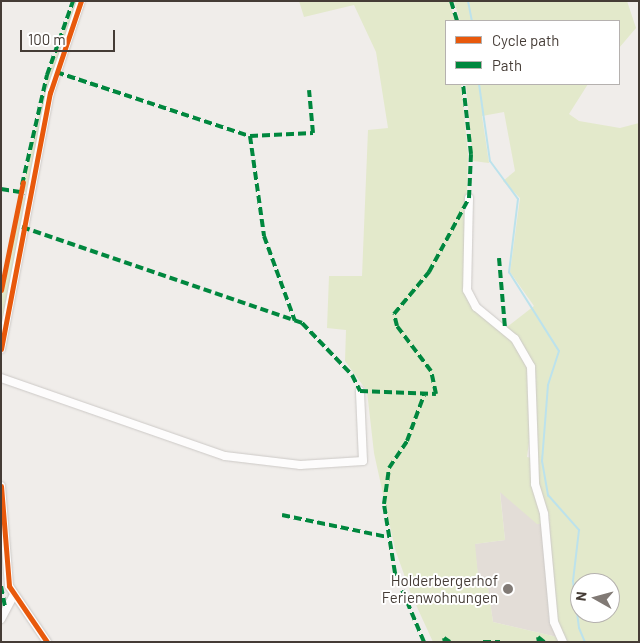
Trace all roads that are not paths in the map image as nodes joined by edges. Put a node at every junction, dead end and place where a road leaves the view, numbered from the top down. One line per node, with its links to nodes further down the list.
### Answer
1 (81, 1): 3 (street)
2 (469, 198): 10 (street)
3 (1, 349)
4 (1, 378): 5 (street)
5 (360, 391)
6 (1, 486): 7 (street)
7 (13, 596): 8 (street); 9 (street)
8 (1, 619)
9 (47, 642)
10 (563, 642)

